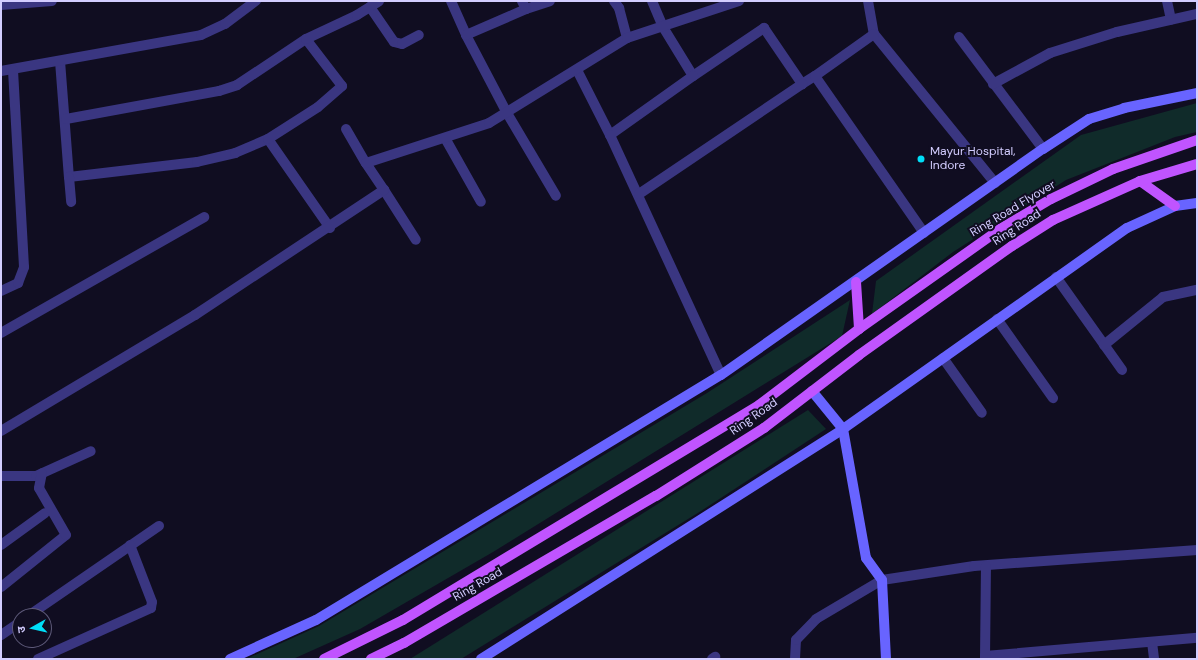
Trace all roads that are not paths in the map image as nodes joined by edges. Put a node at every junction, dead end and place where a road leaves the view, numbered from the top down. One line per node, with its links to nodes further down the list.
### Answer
1 (52, 1): 11 (street)
2 (256, 1): 23 (street)
3 (379, 1): 13 (street)
4 (451, 1): 19 (street)
5 (550, 1): 12 (street)
6 (614, 1): 21 (street)
7 (652, 1): 16 (street)
8 (739, 1): 16 (street)
9 (868, 1): 17 (street)
10 (1167, 1): 15 (street)
11 (1, 5)
12 (524, 5): 19 (street)
13 (370, 7): 18 (street); 22 (street)
14 (1197, 14): 15 (street)
15 (1171, 20): 30 (street)
16 (663, 27): 21 (street); 27 (street)
17 (874, 34): 28 (street); 44 (street)
18 (418, 35)
19 (466, 35): 32 (street)
20 (959, 37): 30 (street)
21 (627, 38): 25 (street)
22 (306, 39): 33 (street); 37 (street)
23 (60, 61): 24 (street); 33 (street)
24 (13, 70): 26 (street); 59 (street)
25 (577, 70): 32 (street); 35 (street)
26 (1, 71)
27 (693, 76): 29 (street); 35 (street)
28 (815, 76): 29 (street); 54 (street)
29 (802, 84): 46 (street)
30 (993, 84): 39 (street)
31 (1197, 93): 39 (street)
32 (508, 113): 36 (street); 47 (street)
33 (66, 119): 42 (street)
34 (346, 129): 40 (street)
35 (610, 135): 46 (street)
36 (445, 138): 40 (street); 49 (street)
37 (268, 139): 42 (street); 53 (street)
38 (1197, 140): 61 (main road, Ring Road Flyover)
39 (1043, 149): 44 (street)
40 (366, 162): 45 (street)
41 (1197, 164): 43 (main road)
42 (69, 177): 48 (street)
43 (1140, 181): 51 (main road); 67 (main road, Ring Road)
44 (995, 183): 54 (street)
45 (384, 190): 53 (street); 55 (street)
46 (640, 194): 66 (street)
47 (556, 196)
48 (71, 202)
49 (481, 202)
50 (1197, 203): 51 (street)
51 (1175, 206): 56 (street)
52 (204, 217): 62 (street)
53 (330, 228): 71 (street)
54 (924, 234): 57 (street)
55 (416, 240)
56 (1056, 278): 60 (street); 63 (street)
57 (856, 282): 61 (main road); 66 (street)
58 (1197, 290): 63 (street)
59 (1, 291)
60 (997, 319): 64 (street); 68 (street)
61 (859, 329): 92 (main road, Ring Road)
62 (1, 333)
63 (1104, 345): 65 (street)
64 (943, 358): 69 (street); 70 (street)
65 (1122, 370)
66 (721, 375): 91 (street)
67 (812, 391): 70 (street); 93 (main road, Ring Road)
68 (1053, 398)
69 (982, 413)
70 (843, 429): 81 (street); 94 (street)
71 (1, 431)
72 (91, 451): 73 (street)
73 (42, 473): 74 (street); 82 (street)
74 (1, 476)
75 (45, 513): 77 (street)
76 (159, 526): 78 (street)
77 (1, 545)
78 (130, 545): 83 (street); 90 (street)
79 (1197, 550): 80 (street)
80 (986, 566): 81 (street); 89 (street)
81 (882, 580): 97 (street); 98 (street)
82 (1, 587)
83 (39, 608)
84 (12, 627): 85 (street)
85 (1, 635)
86 (1197, 638): 87 (street)
87 (1152, 642): 88 (street); 99 (street)
88 (1052, 654): 89 (street)
89 (985, 658)
90 (38, 659)
91 (230, 659)
92 (324, 659)
93 (371, 659)
94 (481, 659)
95 (712, 659): 96 (street)
96 (715, 659)
97 (795, 659)
98 (886, 659)
99 (1154, 659)

